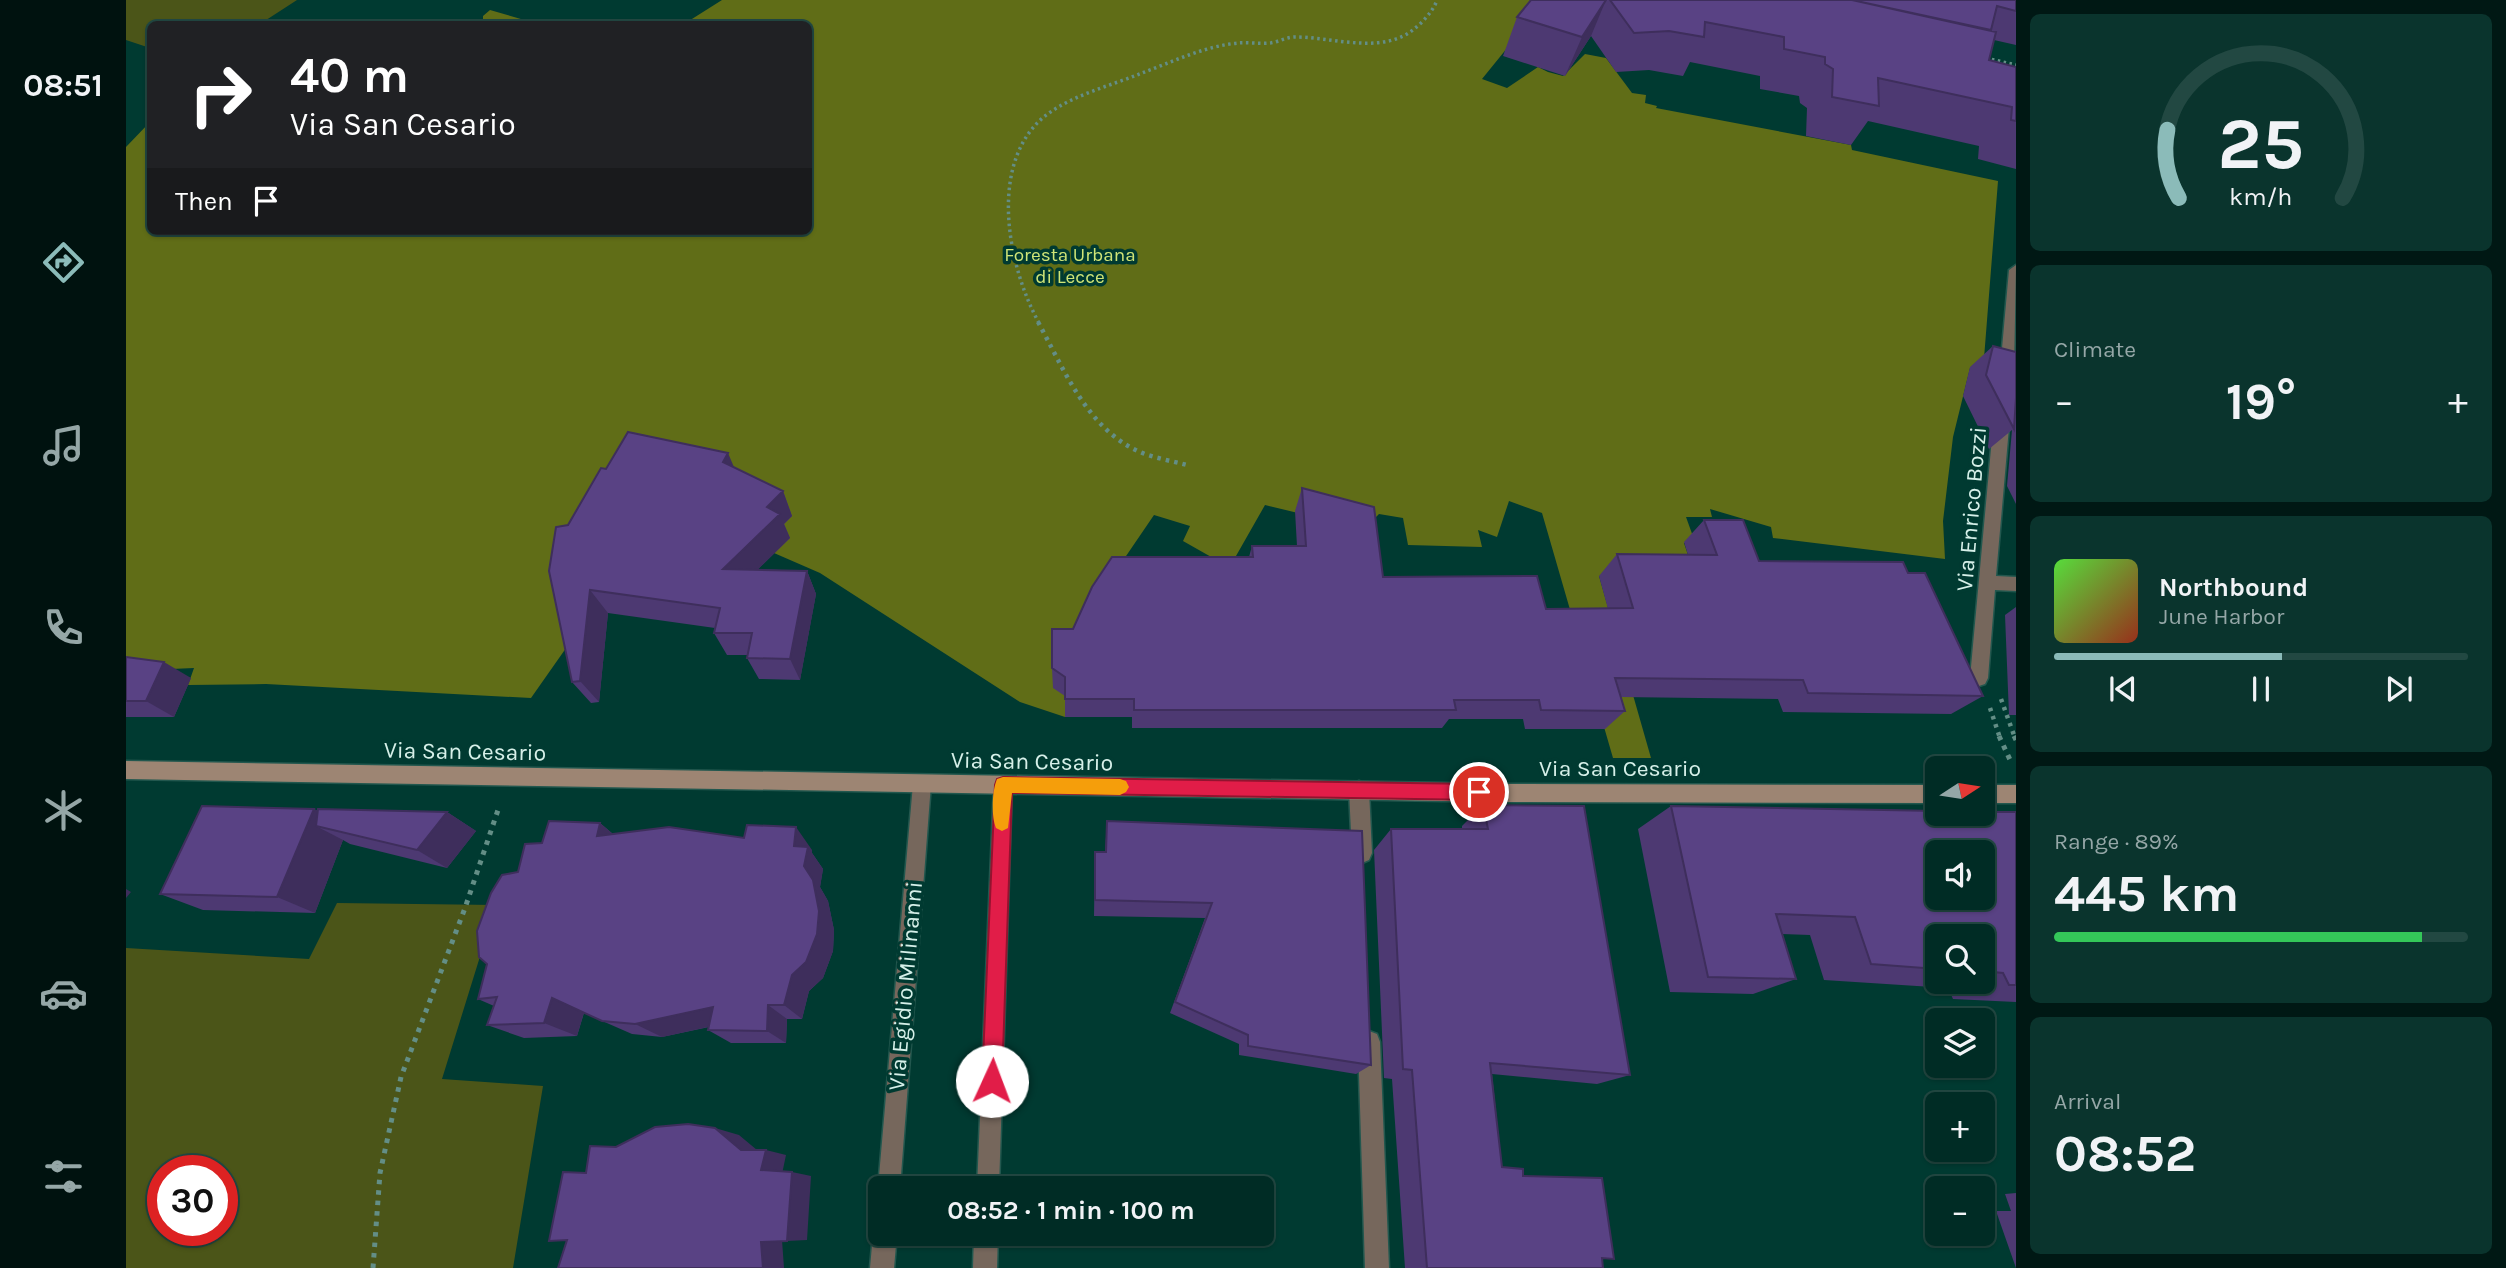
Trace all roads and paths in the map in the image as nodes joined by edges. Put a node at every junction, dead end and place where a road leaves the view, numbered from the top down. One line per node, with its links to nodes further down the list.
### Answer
1 (1437, 0): 5 (path)
2 (1981, 57): 3 (path)
3 (2016, 65)
4 (2016, 270): 6 (street, Via Enrico Bozzi)
5 (1186, 465)
6 (1987, 583): 7 (street); 8 (street, Via Enrico Bozzi)
7 (2016, 584)
8 (1979, 678): 9 (path); 10 (path)
9 (2016, 740)
10 (2016, 768)
11 (126, 770): 12 (main road, Via San Cesario)
12 (509, 776): 13 (main road, Via San Cesario); 25 (path)
13 (922, 784): 14 (main road, Via San Cesario); 21 (street, Via Egidio Milinanni)
14 (1003, 785): 15 (main road, Via San Cesario); 22 (street)
15 (1359, 790): 16 (main road, Via San Cesario); 19 (street)
16 (1925, 794)
17 (1995, 794): 18 (main road)
18 (2016, 794)
19 (1362, 872)
20 (1368, 1022): 28 (street)
21 (890, 1176)
22 (988, 1176)
23 (884, 1246): 26 (street)
24 (986, 1246): 27 (street)
25 (373, 1268)
26 (882, 1268)
27 (985, 1268)
28 (1377, 1268)

